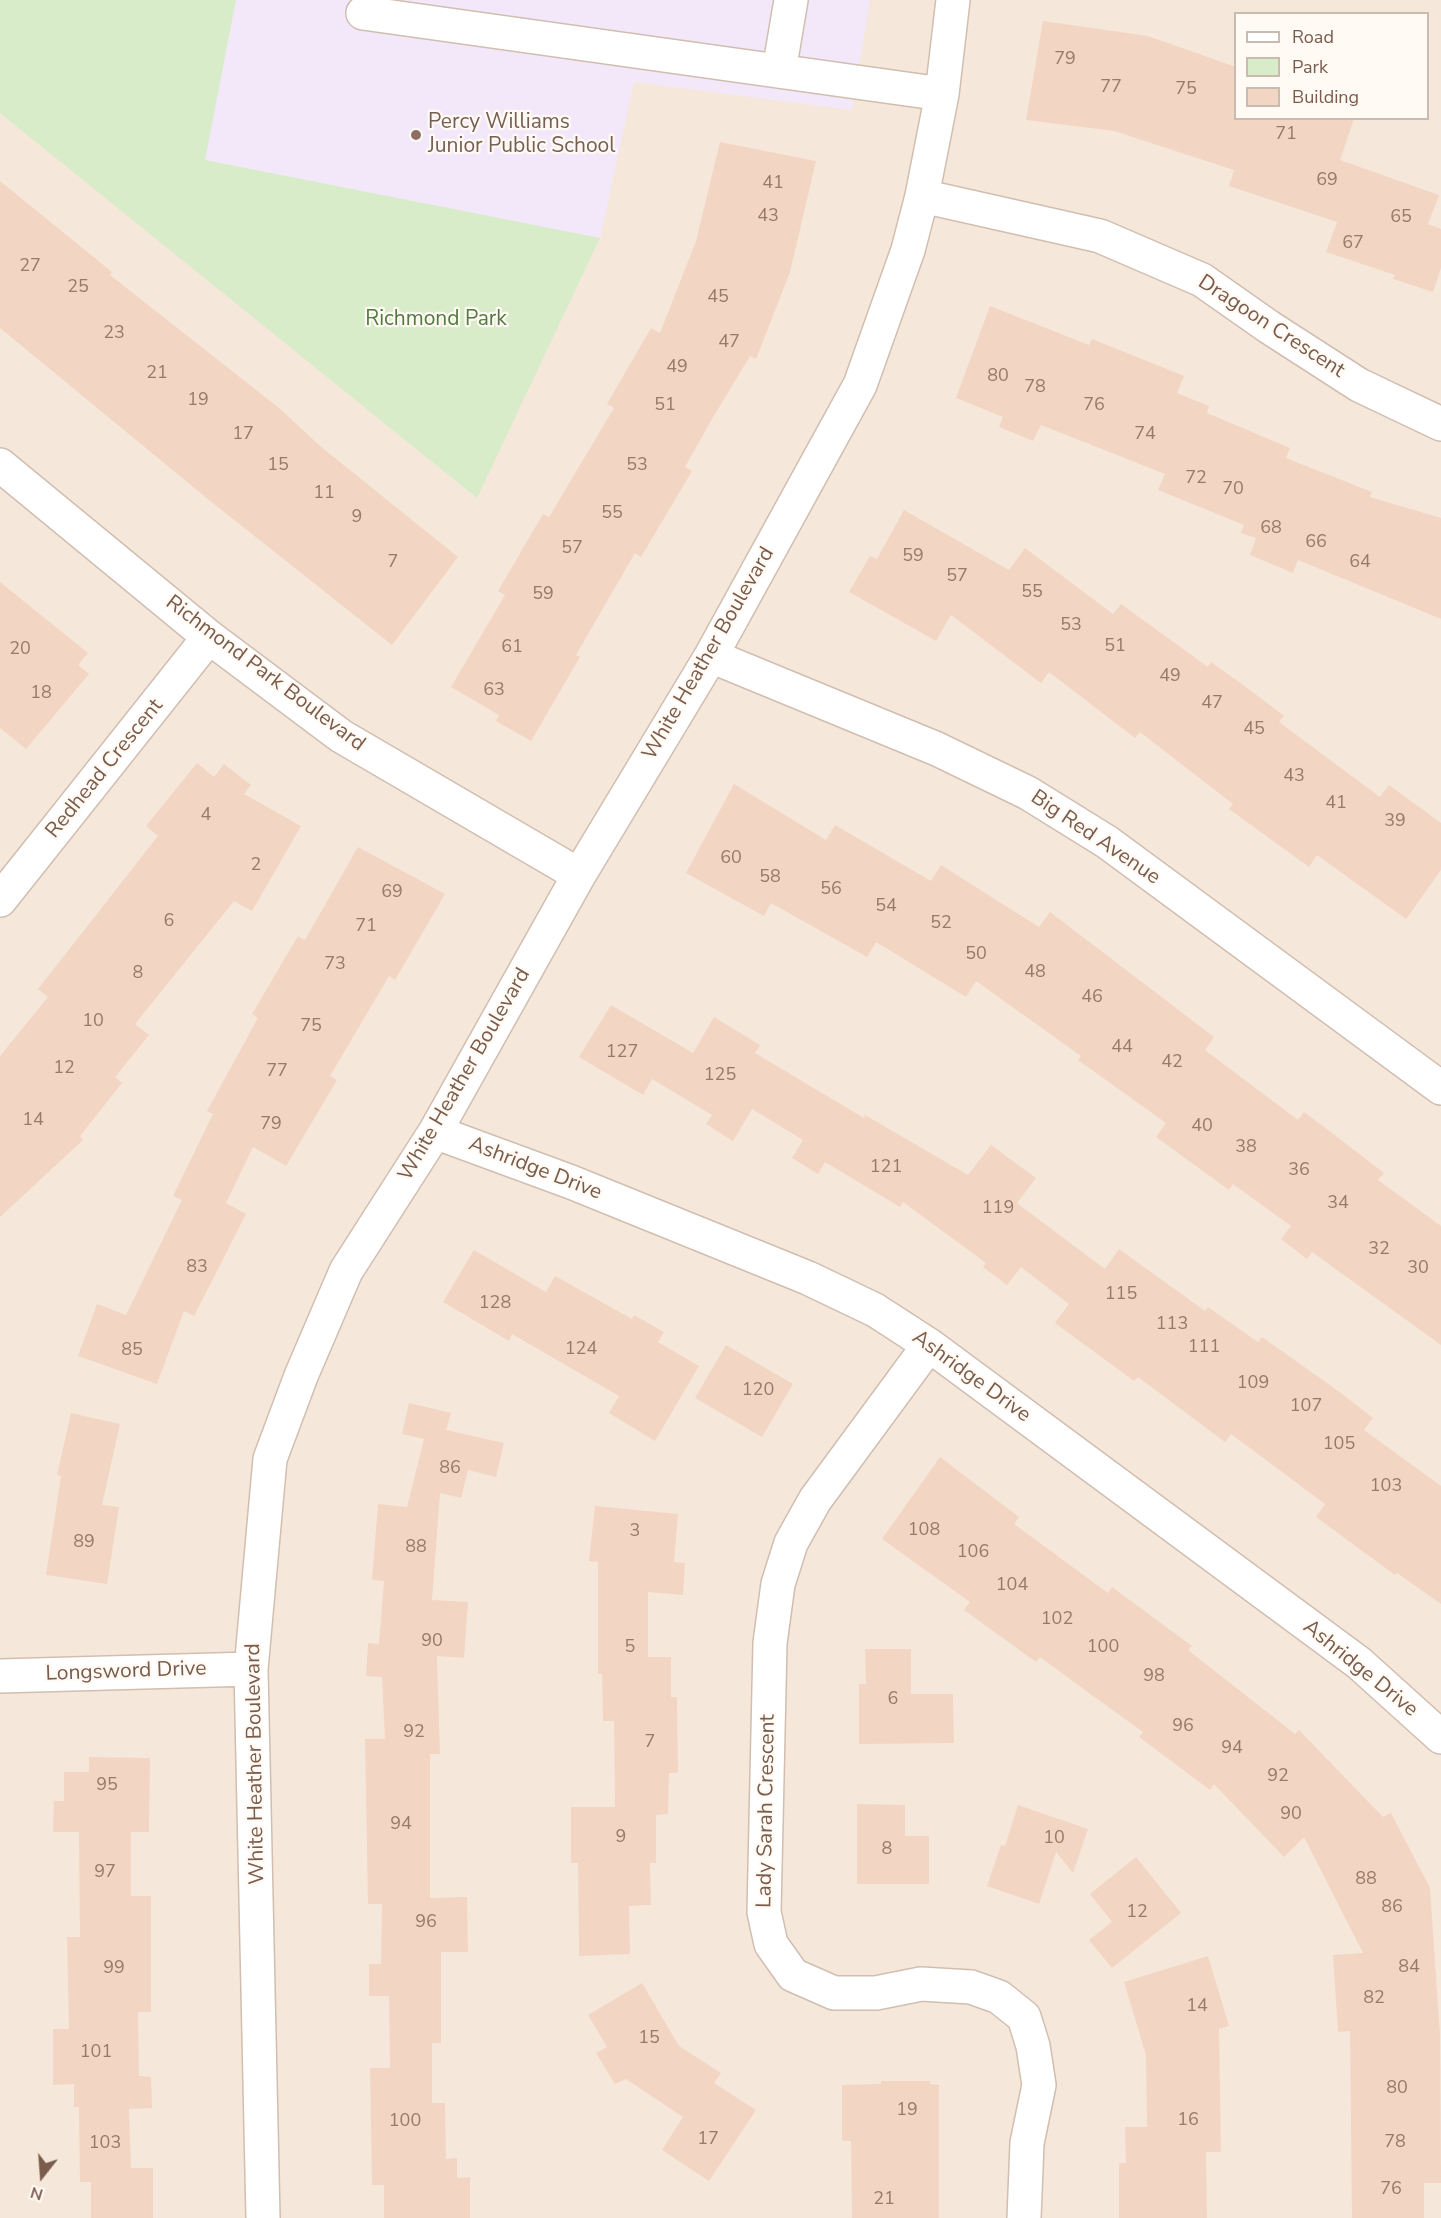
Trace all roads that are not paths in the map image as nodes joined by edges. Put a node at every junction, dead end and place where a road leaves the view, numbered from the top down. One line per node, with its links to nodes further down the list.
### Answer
1 (791, 0): 4 (street)
2 (953, 0): 5 (street, White Heather Boulevard)
3 (363, 13): 4 (street)
4 (779, 71): 5 (street)
5 (942, 94): 6 (street, White Heather Boulevard)
6 (922, 196): 7 (street, Dragoon Crescent); 10 (street, White Heather Boulevard)
7 (1441, 424)
8 (0, 465): 9 (street, Richmond Park Boulevard)
9 (209, 637): 11 (street, Richmond Park Boulevard); 12 (street, Redhead Crescent)
10 (711, 656): 11 (street, White Heather Boulevard); 13 (street, Big Red Avenue)
11 (579, 876): 14 (street, White Heather Boulevard)
12 (0, 900)
13 (1441, 1088)
14 (435, 1132): 15 (street, Ashridge Drive); 16 (street, White Heather Boulevard)
15 (929, 1346): 18 (street, Ashridge Drive); 20 (street, Lady Sarah Crescent)
16 (251, 1669): 17 (street, Longsword Drive); 19 (street, White Heather Boulevard)
17 (0, 1676)
18 (1441, 1737)
19 (263, 2218)
20 (1023, 2218)

